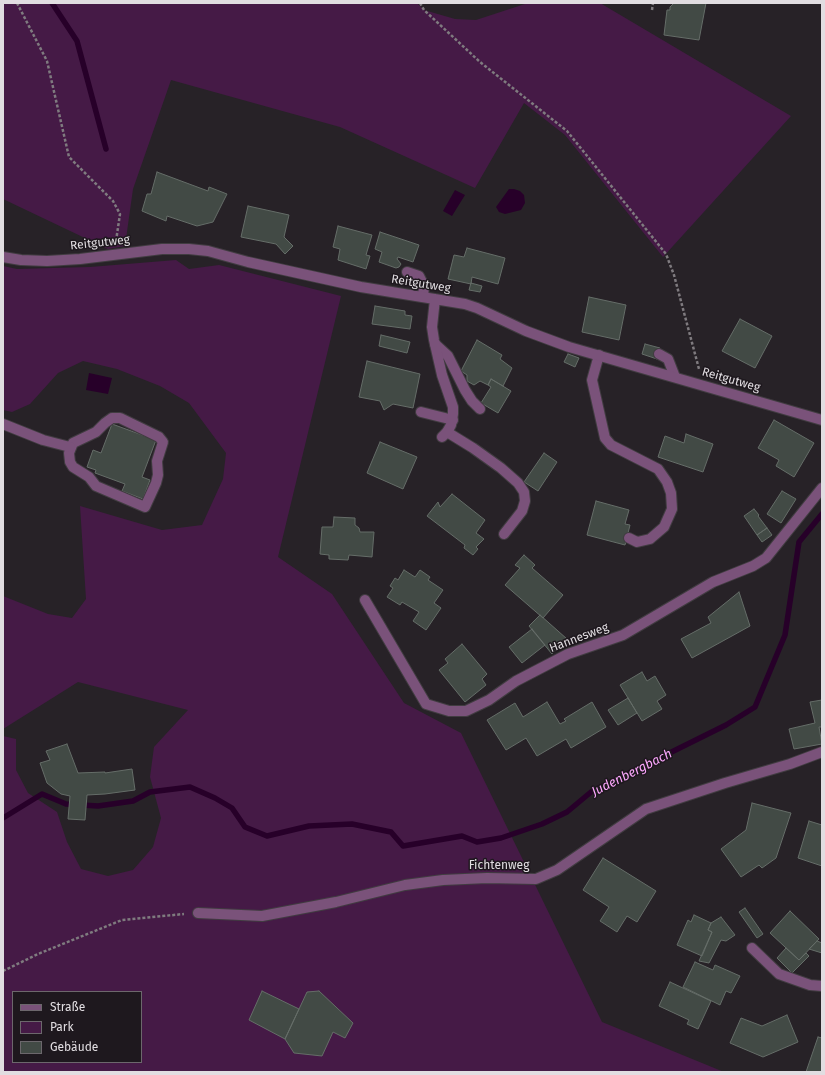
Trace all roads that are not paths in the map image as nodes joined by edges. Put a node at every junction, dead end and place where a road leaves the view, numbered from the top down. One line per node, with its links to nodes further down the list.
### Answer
1 (3, 257): 3 (street, Reitgutweg)
2 (407, 272): 3 (street)
3 (424, 297): 4 (street, Reitgutweg)
4 (435, 299): 5 (street); 7 (street, Reitgutweg)
5 (434, 344): 9 (street); 11 (street)
6 (659, 354): 8 (street)
7 (599, 355): 8 (street, Reitgutweg); 17 (street)
8 (674, 377): 12 (street, Reitgutweg)
9 (480, 409)
10 (421, 412): 11 (street)
11 (453, 420): 16 (street)
12 (822, 420)
13 (3, 424): 14 (street)
14 (70, 448): 14 (street)
15 (822, 488): 18 (street, Hannesweg)
16 (504, 534)
17 (629, 538)
18 (365, 600)
19 (822, 752): 20 (street, Fichtenweg)
20 (198, 913)
21 (752, 948): 22 (street)
22 (822, 986)

